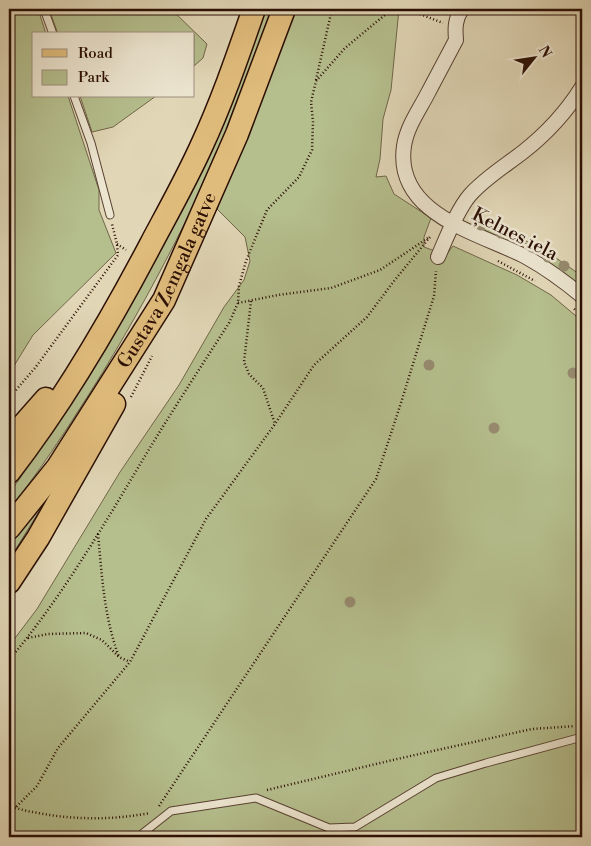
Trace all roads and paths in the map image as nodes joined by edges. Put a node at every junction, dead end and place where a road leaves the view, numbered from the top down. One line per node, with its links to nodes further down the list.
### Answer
1 (44, 9): 9 (lane)
2 (254, 9): 17 (main road, Gustava Zemgala gatve)
3 (284, 9): 20 (main road, Gustava Zemgala gatve)
4 (332, 9): 10 (path)
5 (392, 9): 10 (path)
6 (407, 9): 8 (path)
7 (462, 9): 8 (street, Ķelnes iela)
8 (455, 27): 14 (street, Ķelnes iela)
9 (52, 32)
10 (316, 81): 23 (path)
11 (582, 87): 14 (street)
12 (75, 98): 13 (lane)
13 (110, 215): 25 (path)
14 (454, 224): 15 (street); 19 (street, Ķelnes iela)
15 (438, 257): 41 (path)
16 (490, 257): 18 (path)
17 (142, 261): 27 (main road); 28 (main road, Gustava Zemgala gatve)
18 (537, 282)
19 (582, 296)
20 (164, 300): 29 (main road, Gustava Zemgala gatve); 31 (main road)
21 (251, 301): 23 (path); 26 (path); 26 (path)
22 (567, 303): 24 (path)
23 (238, 304): 30 (path)
24 (582, 315)
25 (9, 398)
26 (275, 424): 35 (path)
27 (9, 441)
28 (9, 472)
29 (9, 528)
30 (98, 534): 32 (path); 33 (path)
31 (9, 582)
32 (27, 638): 33 (path); 34 (path)
33 (119, 657): 35 (path)
34 (9, 660)
35 (130, 662): 40 (path)
36 (582, 726): 38 (path)
37 (582, 737): 38 (lane)
38 (256, 798): 43 (lane)
39 (9, 804): 40 (path)
40 (16, 808): 41 (path); 42 (path)
41 (156, 812): 43 (path)
42 (9, 814)
43 (139, 836)

